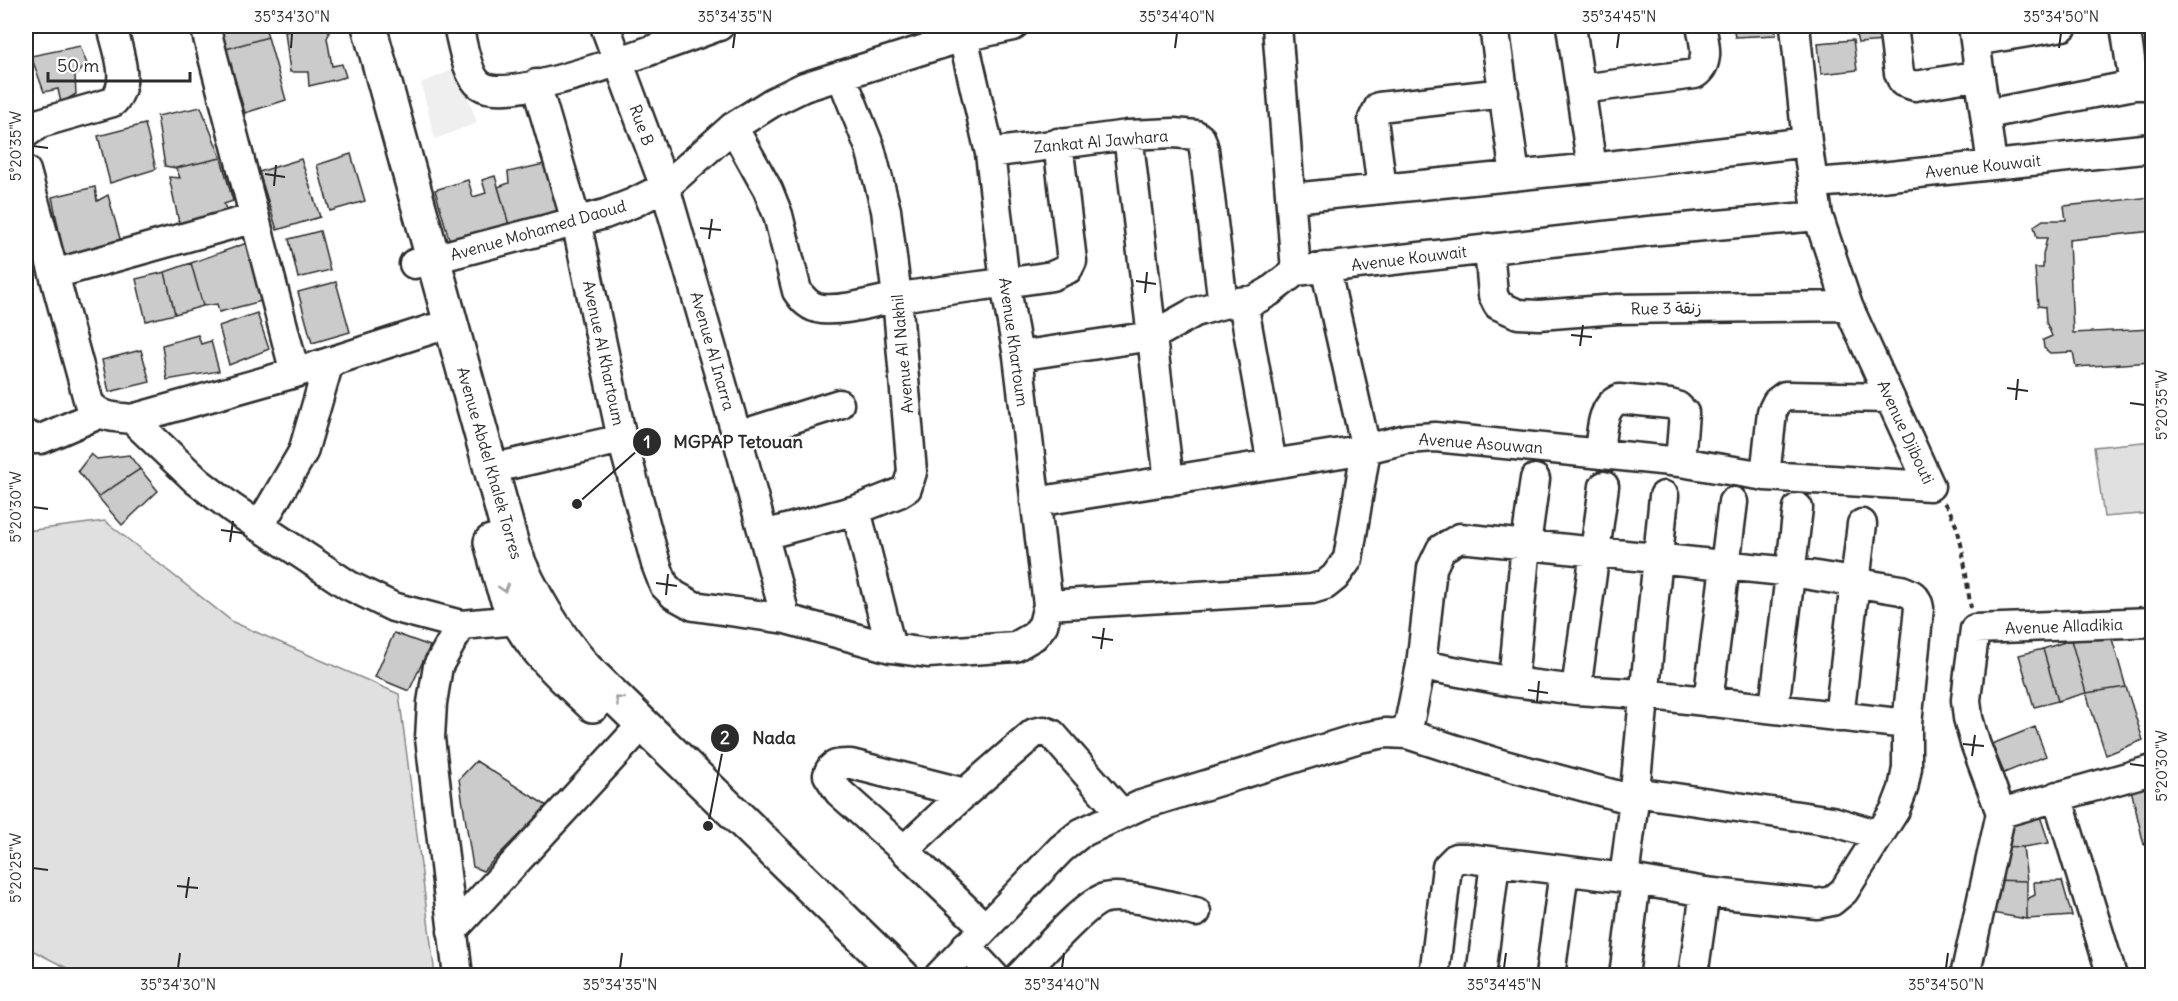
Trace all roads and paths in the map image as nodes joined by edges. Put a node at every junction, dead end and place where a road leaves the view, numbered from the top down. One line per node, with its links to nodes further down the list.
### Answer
1 (112, 26): 28 (street)
2 (205, 26): 43 (street)
3 (348, 26): 46 (main road, Avenue Abdel Khalek Torres)
4 (369, 26): 46 (main road, Avenue Abdel Khalek Torres)
5 (458, 26): 22 (street)
6 (605, 26): 19 (street, Rue B)
7 (1013, 26): 17 (street, Avenue Mohamed Daoud)
8 (1277, 26): 41 (street)
9 (1494, 26): 25 (street)
10 (1571, 26): 24 (street)
11 (1701, 26): 24 (street)
12 (1795, 26): 30 (street, Avenue Djibouti)
13 (1893, 26): 21 (street)
14 (2063, 26): 18 (street)
15 (2125, 26): 23 (street)
16 (702, 28): 19 (street)
17 (960, 31): 20 (street, Avenue Mohamed Daoud); 33 (street, Avenue Khartoum)
18 (1974, 33): 21 (street)
19 (619, 63): 22 (street); 39 (street, Rue B)
20 (841, 75): 27 (street, Avenue Mohamed Daoud); 51 (street, Avenue Al Nakhil)
21 (1980, 75): 26 (street)
22 (536, 84): 44 (street, Avenue Al Khartoum)
23 (2143, 85): 26 (street)
24 (1581, 89): 35 (street)
25 (1504, 93): 37 (street); 40 (street)
26 (1987, 114): 34 (street)
27 (733, 127): 39 (street, Avenue Mohamed Daoud); 51 (street)
28 (26, 133)
29 (1128, 135): 31 (street, Zankat Al Jawhara); 52 (street, Zankat Al Jawhara); 55 (street)
30 (1807, 142): 35 (street); 38 (street, Avenue Djibouti)
31 (1058, 143): 33 (street, Zankat Al Jawhara); 50 (street)
32 (2152, 148): 34 (street, Avenue Kouwait)
33 (990, 153): 50 (street, Avenue Khartoum)
34 (1992, 165): 38 (street, Avenue Kouwait)
35 (1592, 168): 37 (street)
36 (26, 171): 49 (street)
37 (1515, 176): 40 (street)
38 (1814, 183): 42 (street, Avenue Djibouti)
39 (665, 187): 44 (street, Avenue Mohamed Daoud); 64 (street, Avenue Al Inarra)
40 (1382, 189): 41 (street)
41 (1292, 198): 48 (street)
42 (1818, 216): 45 (street, Avenue Kouwait); 53 (street, Avenue Djibouti)
43 (255, 218): 49 (street); 58 (street)
44 (576, 221): 46 (street, Avenue Mohamed Daoud); 65 (street, Avenue Al Khartoum)
45 (1489, 249): 47 (street, Avenue Kouwait); 53 (street, Rue 3 زنقة)
46 (424, 262): 54 (main road, Avenue Abdel Khalek Torres); 70 (main road, Avenue Abdel Khalek Torres)
47 (1325, 267): 48 (street, Avenue Kouwait); 66 (street)
48 (1296, 271): 52 (street)
49 (54, 274): 61 (street)
50 (1005, 283): 51 (street); 56 (street, Avenue Khartoum)
51 (897, 297): 80 (street, Avenue Al Nakhil)
52 (1233, 303): 55 (street); 69 (street)
53 (1848, 306): 59 (street, Avenue Djibouti)
54 (432, 329): 57 (street); 91 (main road, Avenue Abdel Khalek Torres, one-way to 91)
55 (1152, 336): 56 (street); 73 (street)
56 (1018, 356): 77 (street, Avenue Khartoum)
57 (329, 362): 58 (street); 82 (street)
58 (295, 373): 62 (street)
59 (1890, 398): 71 (street); 75 (street, Avenue Djibouti)
60 (839, 404): 64 (street)
61 (99, 414): 62 (street); 63 (street)
62 (132, 419): 82 (street)
63 (26, 435)
64 (737, 436): 83 (street, Avenue Al Inarra)
65 (622, 439): 70 (street); 92 (street, Avenue Al Khartoum)
66 (1366, 449): 67 (street, Avenue Asouwan); 69 (street, Avenue Asouwan); 90 (street)
67 (1599, 453): 68 (street, Avenue Asouwan); 68 (street)
68 (1680, 462): 71 (street, Avenue Asouwan)
69 (1272, 464): 73 (street, Avenue Asouwan)
70 (490, 469): 91 (main road, Avenue Abdel Khalek Torres)
71 (1765, 476): 75 (street, Avenue Asouwan)
72 (1535, 479): 84 (street)
73 (1169, 481): 77 (street, Avenue Asouwan)
74 (1604, 486): 85 (street)
75 (1930, 486): 95 (path, Avenue Djibouti)
76 (1664, 496): 86 (street)
77 (1035, 502): 90 (street, Avenue Khartoum)
78 (1733, 502): 87 (street)
79 (1798, 508): 88 (street)
80 (856, 510): 83 (street, Avenue Al Nakhil); 96 (street)
81 (1862, 524): 89 (street)
82 (259, 527): 94 (street)
83 (764, 536): 92 (street, Avenue Al Inarra)
84 (1526, 544): 85 (street); 97 (street); 98 (street)
85 (1594, 551): 86 (street); 99 (street)
86 (1659, 559): 87 (street); 100 (street)
87 (1725, 566): 88 (street); 101 (street)
88 (1792, 572): 89 (street); 102 (street)
89 (1856, 582): 103 (street); 104 (street)
90 (1048, 605): 96 (street, Avenue Khartoum)
91 (531, 616): 94 (street); 106 (main road, Avenue Abdel Khalek Torres); 124 (main road, Avenue Abdel Khalek Torres, one-way to 91)
92 (786, 619): 96 (street)
93 (2152, 622): 95 (street, Avenue Alladikia)
94 (461, 625): 120 (street)
95 (1975, 629): 112 (street)
96 (891, 648)
97 (1421, 665): 98 (street); 105 (street)
98 (1514, 682): 99 (street)
99 (1576, 690): 100 (street)
100 (1643, 694): 101 (street); 109 (street)
101 (1708, 702): 102 (street)
102 (1774, 708): 103 (street)
103 (1839, 717): 104 (street)
104 (1906, 724): 113 (street)
105 (1407, 734): 109 (street); 111 (street)
106 (630, 738): 120 (street); 123 (main road, Avenue Abdel Khalek Torres)
107 (2152, 770): 110 (street)
108 (965, 793): 111 (street); 114 (street); 114 (street)
109 (1635, 796): 113 (street); 117 (street)
110 (2056, 796): 112 (street); 134 (street)
111 (1122, 813): 121 (street)
112 (2001, 813): 133 (street)
113 (1878, 835): 118 (street)
114 (904, 850): 121 (street)
115 (1495, 862): 116 (street); 128 (street); 129 (street)
116 (1564, 871): 117 (street); 130 (street)
117 (1630, 879): 118 (street); 131 (street)
118 (1705, 892): 132 (street)
119 (1196, 912): 127 (street)
120 (452, 931): 122 (street)
121 (975, 937): 125 (street); 126 (street)
122 (458, 975)
123 (873, 975)
124 (902, 975)
125 (939, 975)
126 (994, 975)
127 (1020, 975)
128 (1434, 975)
129 (1481, 975)
130 (1550, 975)
131 (1624, 975)
132 (1693, 975)
133 (1965, 975)
134 (2112, 975)

